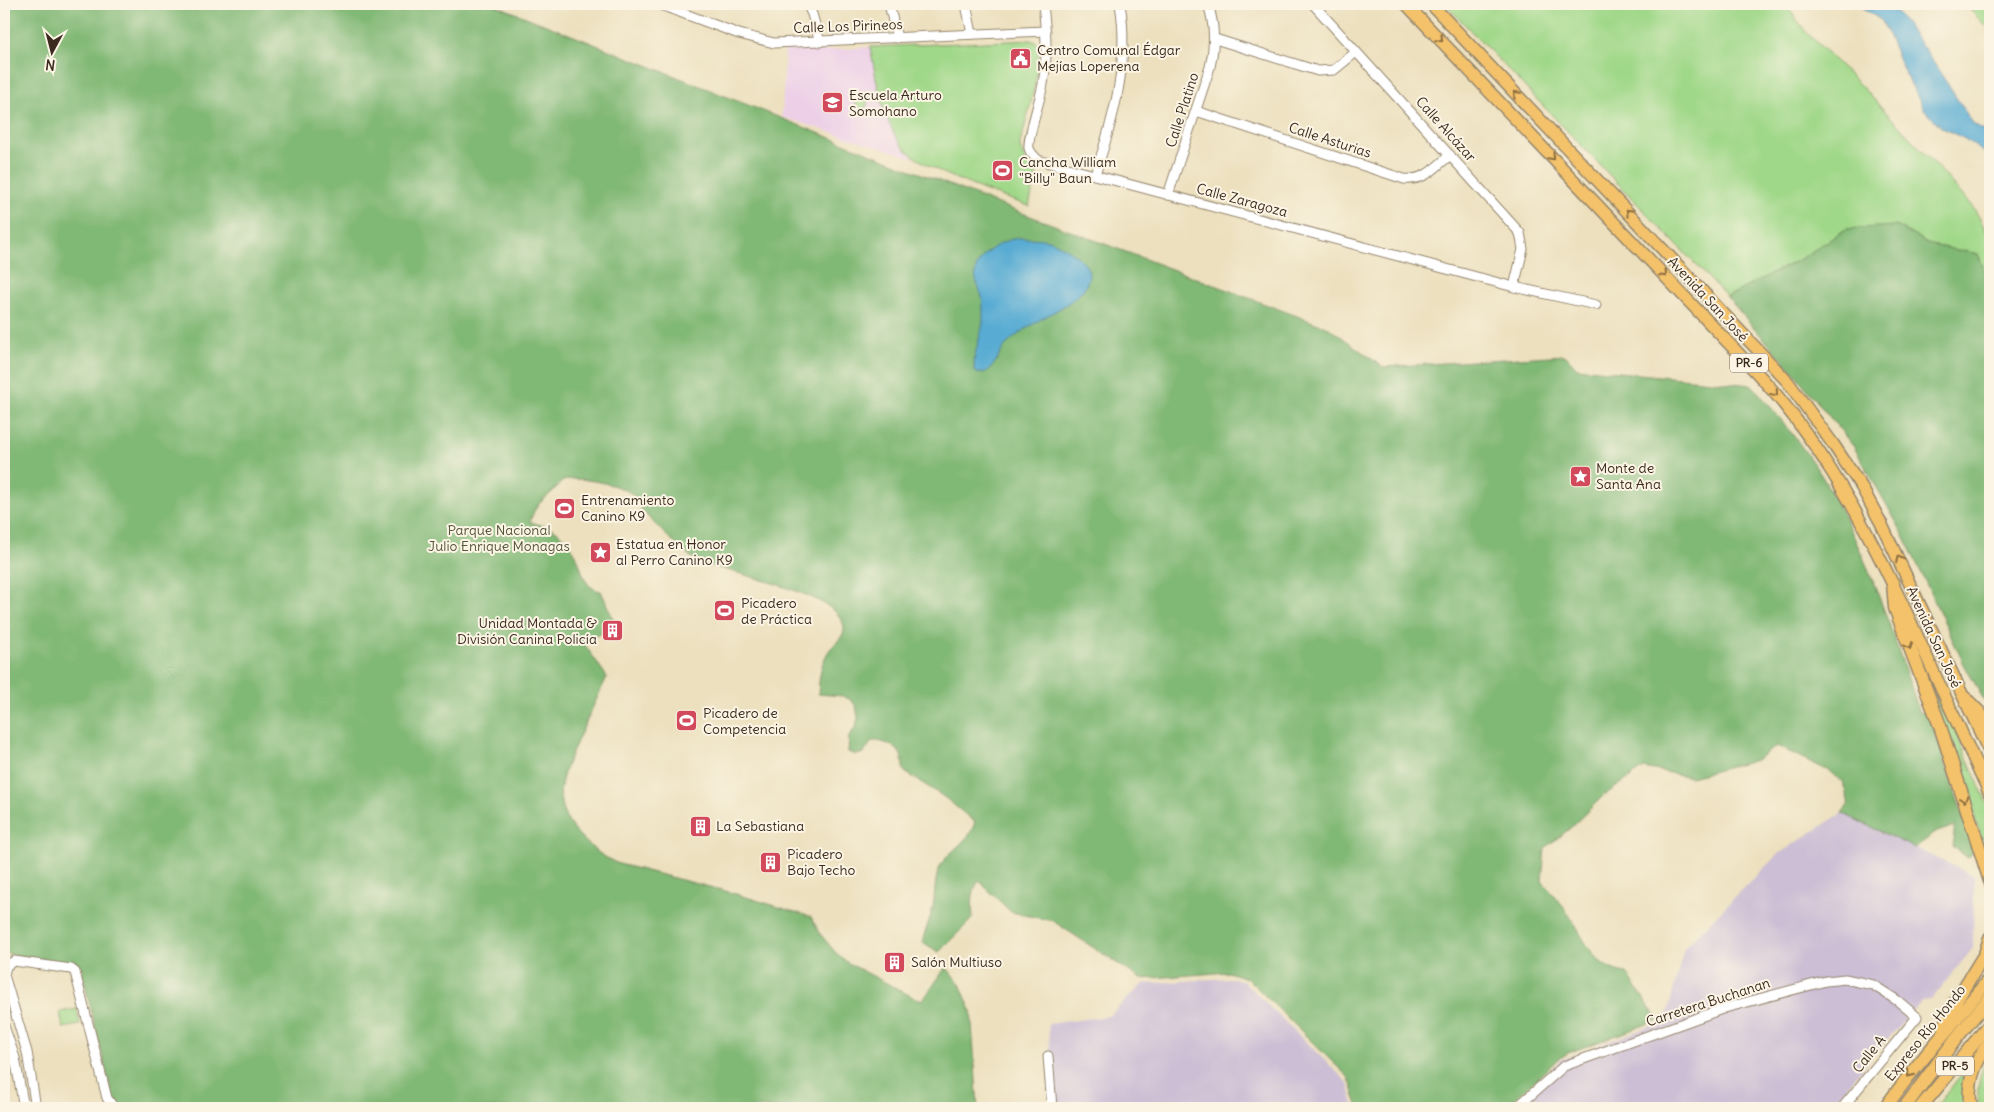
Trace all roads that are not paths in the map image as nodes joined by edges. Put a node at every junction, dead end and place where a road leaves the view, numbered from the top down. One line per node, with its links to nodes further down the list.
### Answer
1 (658, 4): 15 (street, Calle Los Pirineos)
2 (807, 4): 15 (street)
3 (889, 4): 13 (street)
4 (966, 4): 12 (street)
5 (1043, 4): 11 (street, Calle Zaragoza)
6 (1120, 4): 19 (street)
7 (1208, 4): 14 (street, Calle Platino)
8 (1313, 4): 16 (street, Calle Alcázar)
9 (1406, 4): 23 (main road, Avenida San José / PR-6, one-way to 23)
10 (1431, 4): 24 (main road, Avenida San José / PR-6, one-way to 10)
11 (1046, 31): 12 (street, Calle Los Pirineos); 19 (street, Calle Zaragoza)
12 (972, 34): 13 (street, Calle Los Pirineos)
13 (897, 38): 15 (street, Calle Los Pirineos)
14 (1215, 40): 16 (street); 17 (street, Calle Platino)
15 (820, 42)
16 (1356, 52): 18 (street, Calle Alcázar)
17 (1196, 111): 18 (street, Calle Asturias); 20 (street, Calle Platino)
18 (1450, 155): 21 (street, Calle Alcázar)
19 (1095, 175): 20 (street, Calle Zaragoza)
20 (1168, 195): 21 (street, Calle Zaragoza)
21 (1514, 287): 22 (street, Calle Zaragoza)
22 (1596, 305)
23 (1892, 583): 27 (main road, Avenida San José / PR-6); 28 (highway, one-way to 28)
24 (1965, 698): 25 (highway); 26 (main road, Avenida San José / PR-6)
25 (1990, 730)
26 (1990, 753)
27 (1990, 794)
28 (1990, 881)
29 (1990, 938): 35 (highway)
30 (1990, 978): 35 (highway, Expreso Río Hondo / PR-5)
31 (1990, 997): 45 (highway)
32 (1917, 1017): 42 (street, Carretera Buchanan); 43 (street, Calle A)
33 (1990, 1024): 46 (highway, PR-5)
34 (4, 1026): 38 (street)
35 (1937, 1042): 44 (highway, Expreso Río Hondo / PR-5, one-way to 44)
36 (1990, 1042): 47 (highway)
37 (1048, 1056): 41 (street)
38 (24, 1108)
39 (36, 1108): 40 (street)
40 (114, 1108)
41 (1052, 1108)
42 (1516, 1108)
43 (1842, 1108)
44 (1885, 1108)
45 (1904, 1108)
46 (1920, 1108)
47 (1972, 1108)

